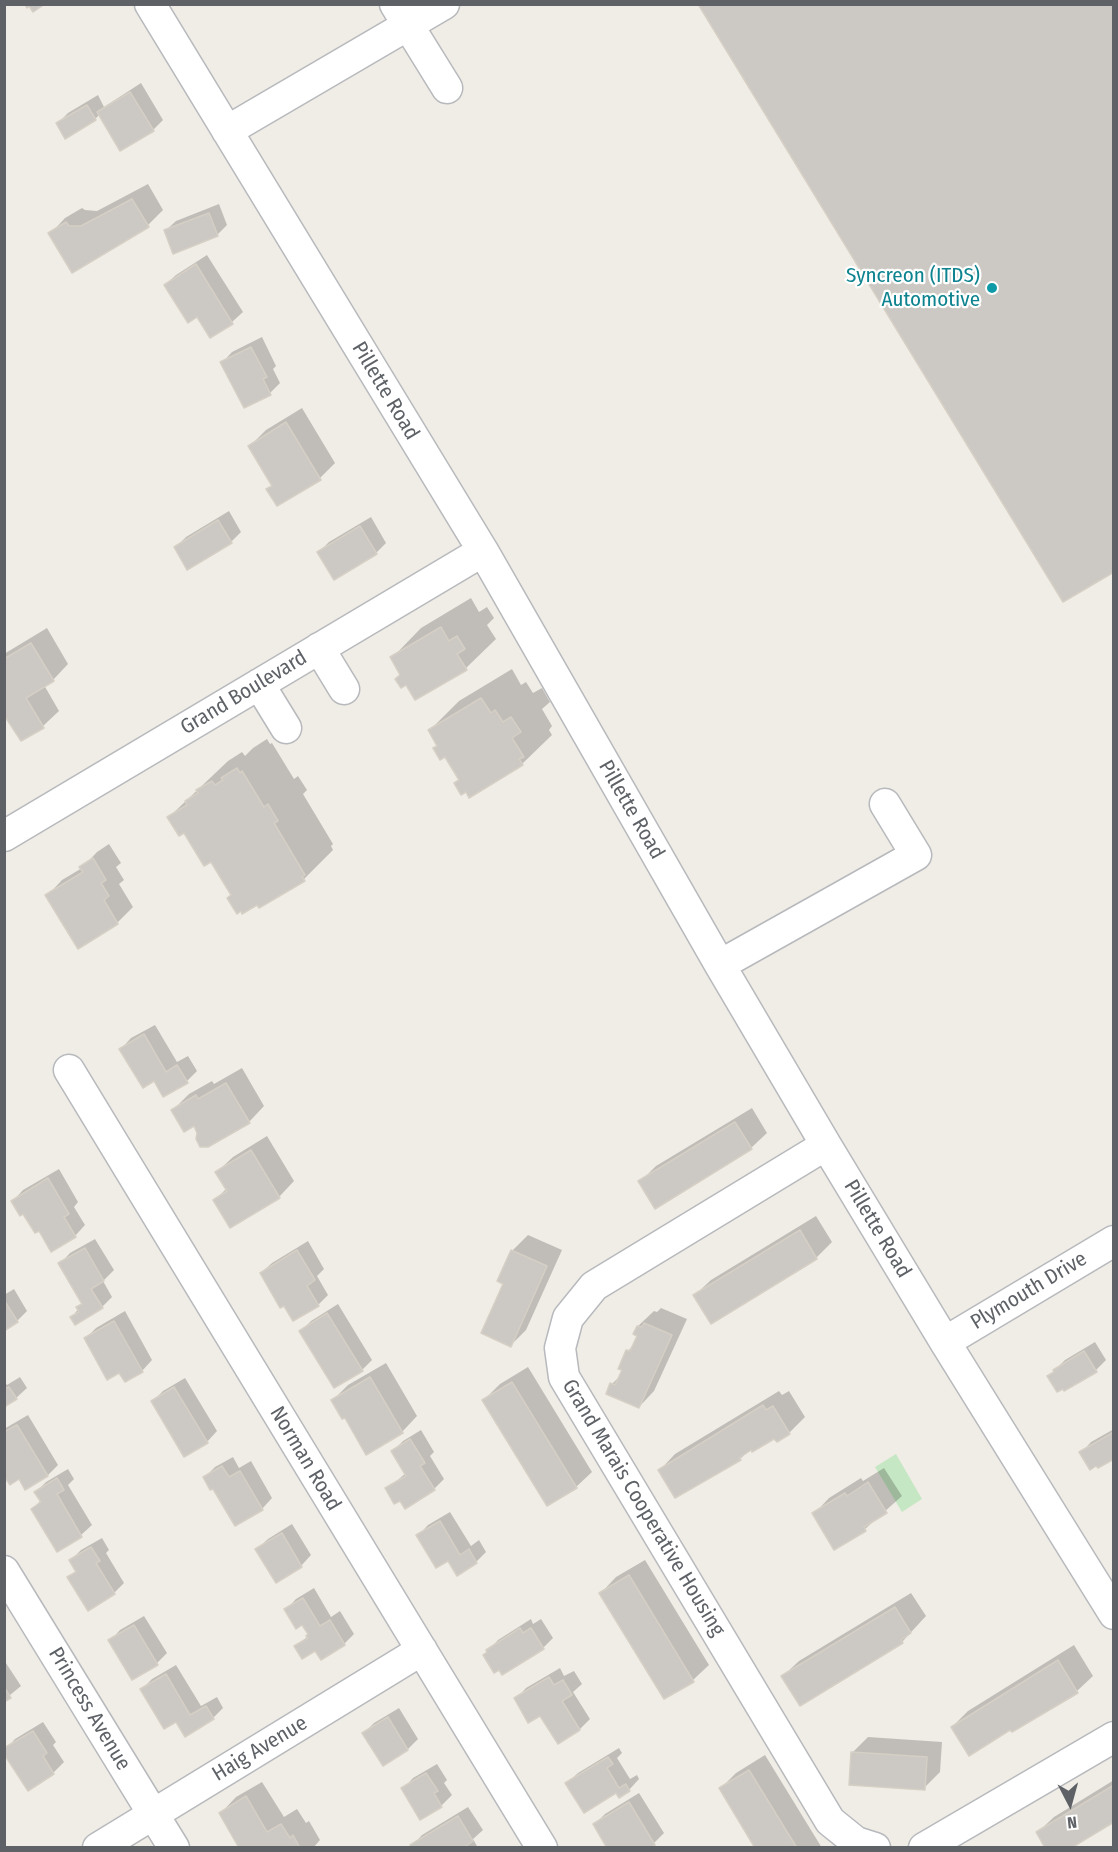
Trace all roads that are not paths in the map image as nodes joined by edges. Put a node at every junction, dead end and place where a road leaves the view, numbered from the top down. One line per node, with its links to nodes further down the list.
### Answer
1 (150, 4): 5 (street, Pillette Road)
2 (444, 4): 3 (street)
3 (402, 15): 4 (street); 5 (street)
4 (447, 88)
5 (227, 131): 6 (street, Pillette Road)
6 (483, 551): 7 (street, Grand Boulevard); 13 (street, Pillette Road)
7 (319, 648): 8 (street, Grand Boulevard); 9 (street)
8 (259, 684): 10 (street); 12 (street, Grand Boulevard)
9 (344, 689)
10 (286, 728)
11 (885, 804): 13 (street)
12 (4, 836)
13 (720, 965): 15 (street, Pillette Road)
14 (69, 1070): 20 (street, Norman Road)
15 (826, 1145): 17 (street, Pillette Road); 26 (street, Grand Marais Cooperative Housing)
16 (1113, 1242): 17 (street, Plymouth Drive)
17 (945, 1342): 19 (street, Pillette Road)
18 (4, 1571): 22 (street, Princess Avenue)
19 (1113, 1614)
20 (422, 1650): 22 (street, Haig Avenue); 25 (street, Norman Road)
21 (1113, 1737): 27 (street)
22 (153, 1814): 23 (street, Haig Avenue); 24 (street, Princess Avenue)
23 (98, 1848)
24 (174, 1848)
25 (542, 1848)
26 (875, 1848)
27 (924, 1848)

